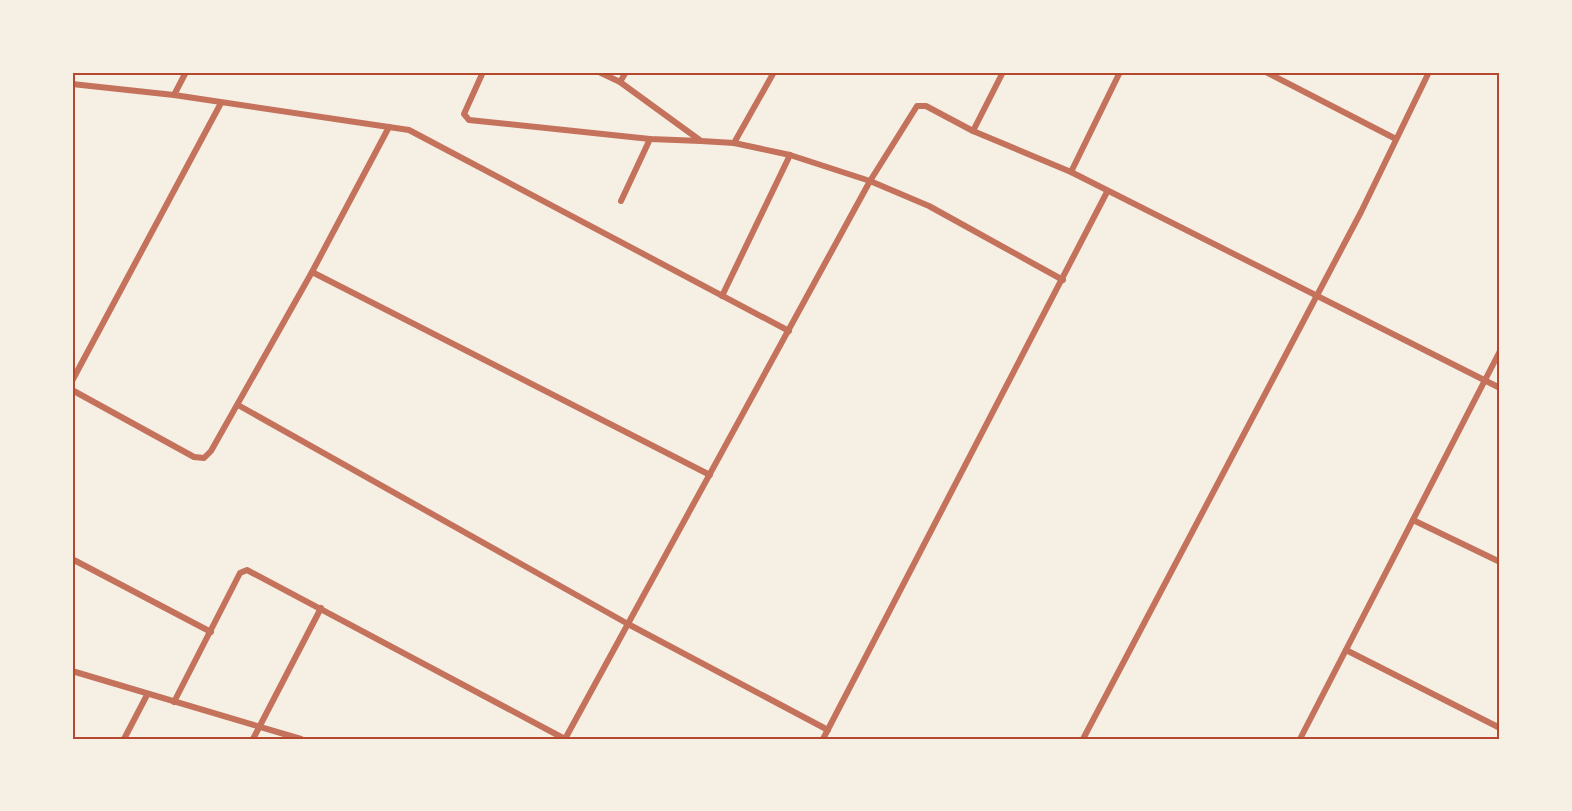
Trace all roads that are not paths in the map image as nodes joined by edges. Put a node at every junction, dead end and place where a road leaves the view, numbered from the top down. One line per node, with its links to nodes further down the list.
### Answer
1 (186, 72): 12 (street)
2 (483, 72): 16 (street)
3 (599, 72): 10 (street)
4 (626, 72): 10 (street)
5 (774, 72): 19 (street)
6 (1003, 72): 15 (street)
7 (1120, 72): 21 (street)
8 (1266, 72): 17 (street)
9 (1429, 72): 17 (street)
10 (620, 82): 18 (street)
11 (72, 84): 12 (street)
12 (174, 95): 13 (street)
13 (221, 103): 14 (street); 31 (street)
14 (389, 127): 25 (street); 28 (street)
15 (973, 131): 21 (street); 22 (street)
16 (650, 139): 18 (street); 24 (street)
17 (1396, 139): 27 (street)
18 (701, 141): 19 (street)
19 (734, 142): 20 (street)
20 (790, 155): 22 (street); 28 (street)
21 (1071, 172): 23 (street)
22 (870, 181): 26 (street); 29 (street)
23 (1107, 192): 26 (street); 27 (street)
24 (621, 201)
25 (312, 272): 35 (street); 36 (street)
26 (1063, 280): 49 (street)
27 (1317, 295): 32 (street); 55 (street)
28 (722, 296): 29 (street)
29 (789, 331): 36 (street)
30 (1500, 351): 32 (street)
31 (72, 381)
32 (1486, 381): 33 (street); 37 (street)
33 (1500, 388)
34 (72, 390): 35 (street)
35 (238, 405): 41 (street)
36 (710, 475): 41 (street)
37 (1413, 520): 39 (street); 43 (street)
38 (72, 559): 42 (street)
39 (1500, 562)
40 (321, 608): 42 (street); 47 (street); 53 (street)
41 (628, 624): 49 (street); 53 (street)
42 (211, 632): 46 (street)
43 (1346, 650): 48 (street); 56 (street)
44 (72, 671): 45 (street)
45 (147, 695): 46 (street); 50 (street)
46 (174, 702): 47 (street)
47 (259, 727): 51 (street); 52 (street)
48 (1500, 728)
49 (828, 730): 54 (street)
50 (124, 739)
51 (253, 739)
52 (301, 739)
53 (565, 739)
54 (823, 739)
55 (1083, 739)
56 (1300, 739)

